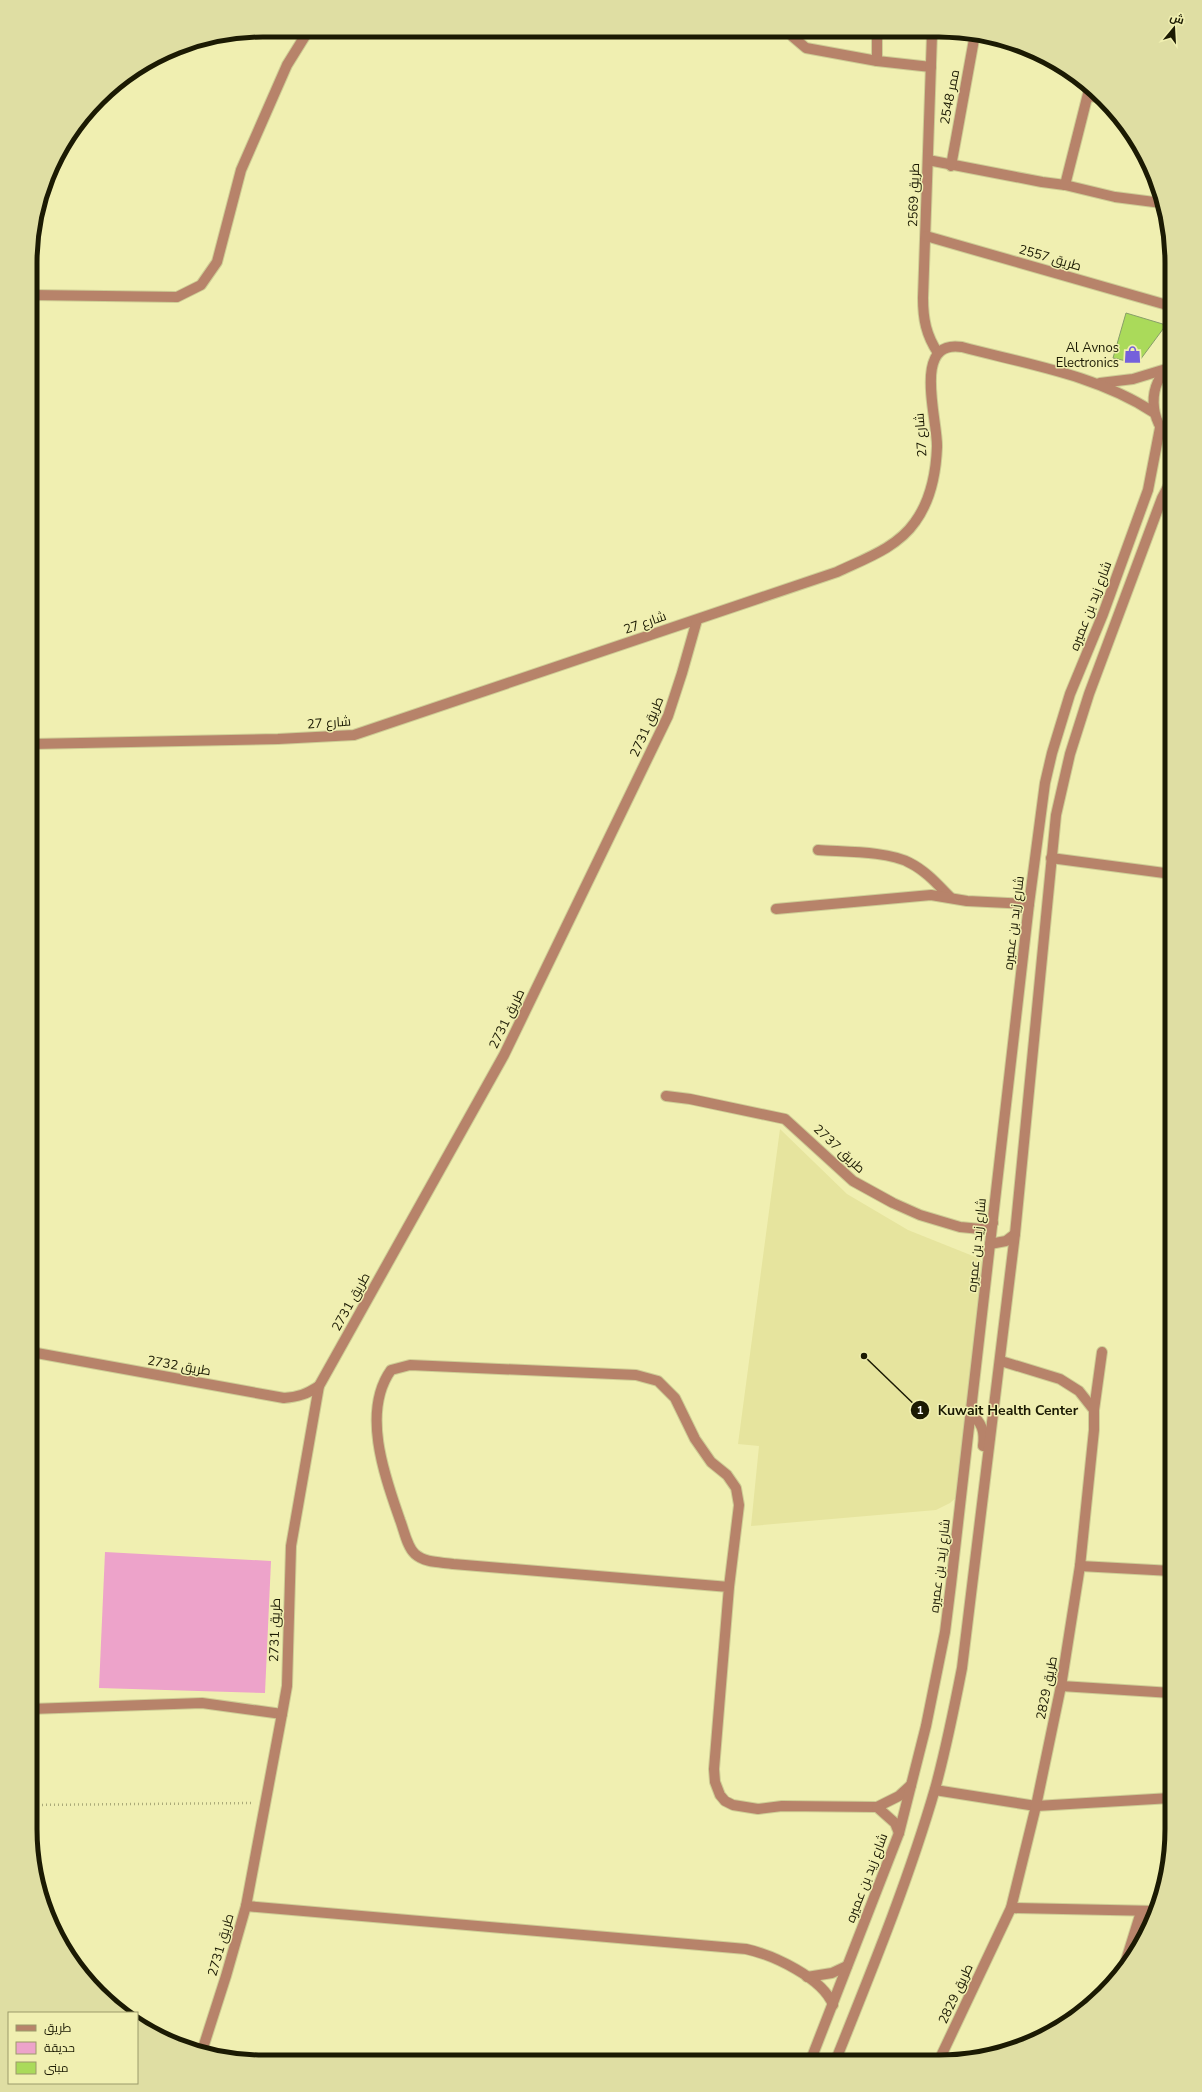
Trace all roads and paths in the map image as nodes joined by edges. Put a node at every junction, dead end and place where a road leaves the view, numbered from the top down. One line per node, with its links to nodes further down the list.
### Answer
1 (305, 37): 14 (street)
2 (793, 37): 6 (street)
3 (877, 37): 6 (street)
4 (932, 37): 7 (street, طريق 2569)
5 (974, 40): 10 (street, ممر 2548)
6 (877, 61): 7 (street)
7 (931, 67): 9 (street, طريق 2569)
8 (1088, 93): 11 (street)
9 (928, 160): 10 (street); 13 (street, طريق 2569)
10 (951, 166): 11 (street)
11 (1065, 185): 12 (street)
12 (1157, 202)
13 (926, 236): 15 (street, طريق 2557); 16 (street, طريق 2569)
14 (37, 295)
15 (1165, 304)
16 (938, 353): 19 (street); 24 (street, شارع 27)
17 (1165, 368): 19 (street)
18 (1165, 372): 20 (street)
19 (1098, 383): 20 (street)
20 (1153, 412): 21 (street)
21 (1160, 428): 22 (street); 30 (street, شارع زيد بن عميره)
22 (1165, 433)
23 (1165, 493): 27 (street)
24 (697, 620): 25 (street, شارع 27); 39 (street, طريق 2731)
25 (37, 744)
26 (818, 850): 29 (street)
27 (1051, 858): 28 (street); 34 (street)
28 (1165, 873)
29 (950, 897): 30 (street); 31 (street)
30 (1029, 904): 33 (street, شارع زيد بن عميره)
31 (776, 909)
32 (666, 1096): 33 (street, طريق 2737)
33 (992, 1224): 35 (street, شارع زيد بن عميره)
34 (1015, 1234): 35 (street); 38 (street)
35 (990, 1244): 41 (street, شارع زيد بن عميره)
36 (1102, 1352): 40 (street, طريق 2829)
37 (37, 1353): 39 (street, طريق 2732)
38 (1000, 1361): 40 (street); 42 (street)
39 (319, 1386): 49 (street, طريق 2731)
40 (1094, 1410): 43 (street, طريق 2829)
41 (970, 1413): 42 (street); 50 (street, شارع زيد بن عميره)
42 (984, 1487): 51 (street)
43 (1080, 1566): 44 (street); 46 (street, طريق 2829)
44 (1165, 1571)
45 (729, 1587): 45 (street); 56 (street)
46 (1061, 1686): 47 (street); 55 (street, طريق 2829)
47 (1165, 1693)
48 (37, 1710): 49 (street)
49 (282, 1714): 53 (street, طريق 2731)
50 (912, 1785): 56 (street); 57 (street, شارع زيد بن عميره)
51 (935, 1790): 55 (street); 68 (street)
52 (1165, 1798): 55 (street)
53 (266, 1803): 54 (path); 58 (street, طريق 2731)
54 (37, 1805)
55 (1036, 1806): 59 (street, طريق 2829)
56 (876, 1807): 57 (street)
57 (899, 1833): 63 (street, شارع زيد بن عميره)
58 (246, 1906): 64 (street); 66 (street, طريق 2731)
59 (1011, 1908): 61 (street); 69 (street, طريق 2829)
60 (1150, 1911): 61 (street)
61 (1141, 1912): 62 (street)
62 (1128, 1953)
63 (847, 1966): 64 (street); 65 (street, شارع زيد بن عميره)
64 (808, 1977): 65 (street)
65 (833, 2005): 67 (street, شارع زيد بن عميره)
66 (203, 2047)
67 (813, 2055)
68 (838, 2055)
69 (942, 2055)

